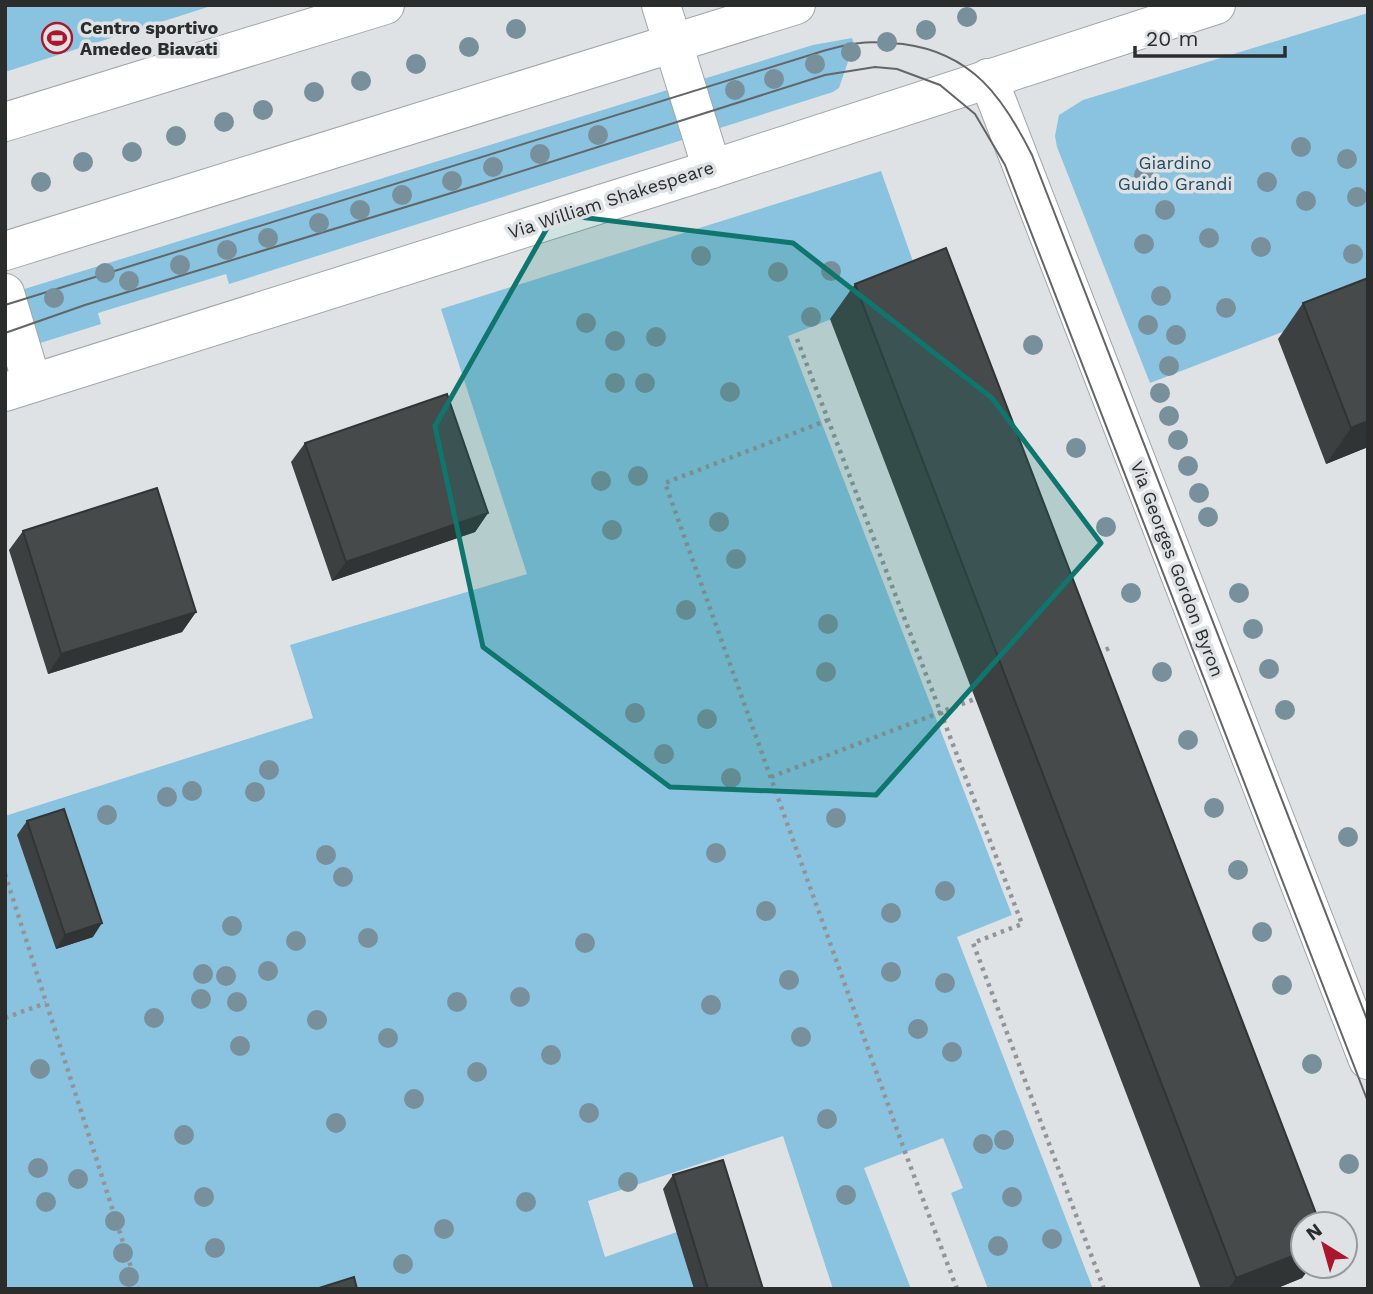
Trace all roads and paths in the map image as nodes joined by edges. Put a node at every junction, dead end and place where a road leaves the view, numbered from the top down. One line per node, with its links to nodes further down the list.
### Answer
1 (385, 5): 7 (main road)
2 (661, 5): 5 (main road)
3 (796, 5): 5 (main road)
4 (1216, 5): 6 (main road, Via William Shakespeare)
5 (673, 44): 8 (main road); 9 (main road)
6 (988, 78): 8 (main road, Via William Shakespeare); 22 (main road, Via Georges Gordon Byron)
7 (5, 122)
8 (712, 169): 12 (main road, Via William Shakespeare)
9 (5, 251)
10 (5, 293): 12 (main road)
11 (797, 339): 13 (path)
12 (19, 387)
13 (828, 420): 17 (path); 18 (path)
14 (1112, 647): 15 (path)
15 (1090, 656)
16 (975, 699): 17 (path)
17 (940, 711): 18 (path); 25 (path)
18 (771, 777): 24 (path)
19 (5, 874): 20 (path)
20 (46, 1003): 21 (path); 23 (path)
21 (5, 1018)
22 (1368, 1060)
23 (138, 1289)
24 (957, 1289)
25 (1104, 1289)

